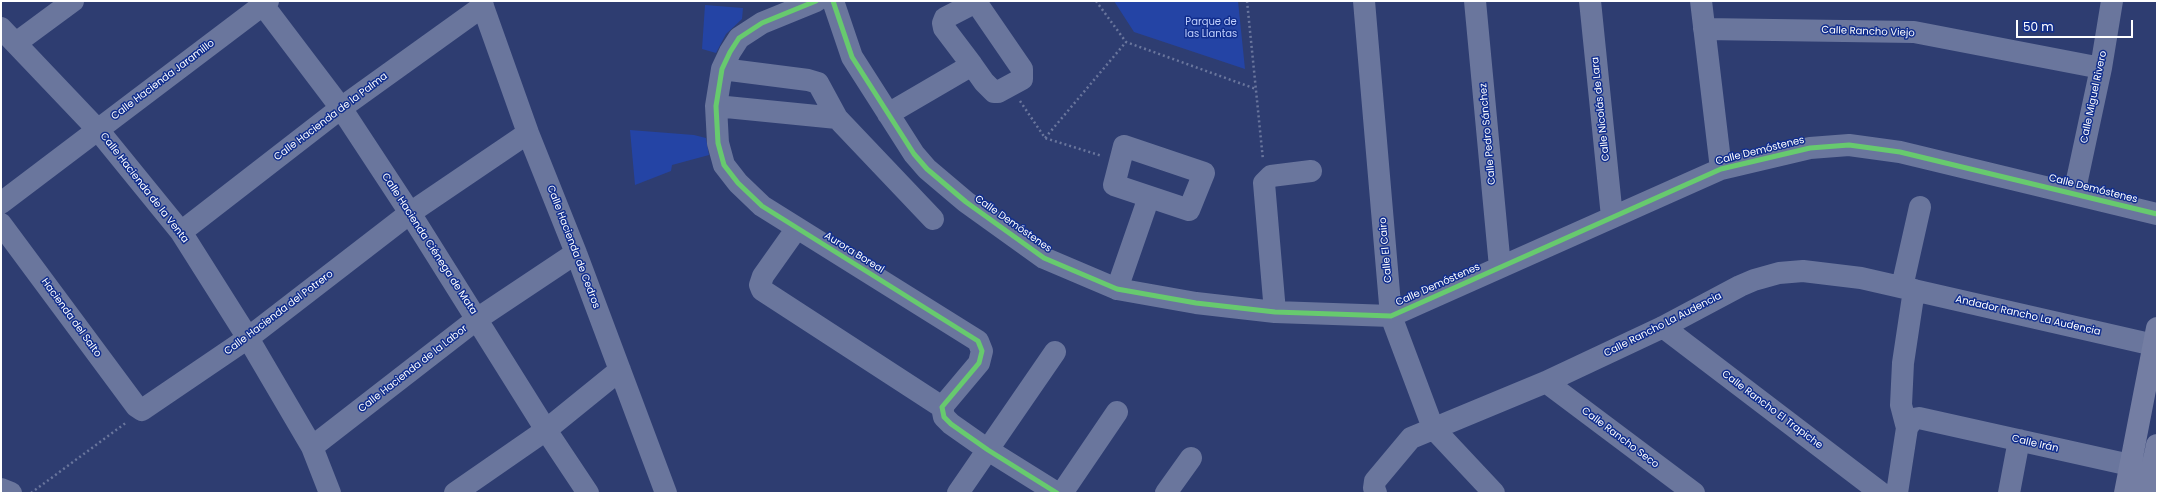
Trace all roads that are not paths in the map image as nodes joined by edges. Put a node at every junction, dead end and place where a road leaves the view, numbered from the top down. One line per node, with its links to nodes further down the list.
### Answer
1 (73, 1): 13 (street)
2 (816, 1): 16 (street, Aurora Boreal)
3 (833, 1): 19 (street, Calle Demóstenes)
4 (1364, 1): 41 (street, Calle El Cairo)
5 (1476, 1): 37 (street, Calle Pedro Sánchez)
6 (1590, 1): 31 (street, Calle Nicolás de Lara)
7 (1701, 1): 12 (street)
8 (2112, 1): 15 (street, Calle Miguel Rivero)
9 (264, 2): 18 (street, Calle Hacienda Ciénega de Mata); 21 (street, Calle Hacienda Jaramillo)
10 (482, 3): 18 (street, Calle Hacienda de la Palma); 22 (street, Calle Hacienda de Cedros)
11 (1, 28): 13 (street, Calle Hacienda de la Venta)
12 (1704, 29): 15 (street, Calle Rancho Viejo); 23 (street)
13 (16, 43): 21 (street, Calle Hacienda de la Venta)
14 (972, 65): 14 (street); 19 (street)
15 (2101, 68): 25 (street, Calle Miguel Rivero)
16 (722, 69): 17 (street, Aurora Boreal); 20 (street)
17 (716, 106): 20 (street); 34 (street, Aurora Boreal)
18 (341, 108): 29 (street, Calle Hacienda Ciénega de Mata); 35 (street, Calle Hacienda de la Palma)
19 (888, 114): 38 (street, Calle Demóstenes)
20 (837, 118): 32 (street)
21 (98, 130): 27 (street, Calle Hacienda Jaramillo); 35 (street, Calle Hacienda de la Venta)
22 (528, 133): 29 (street, Calle Hacienda del Potrero); 36 (street, Calle Hacienda de Cedros)
23 (1721, 169): 25 (street, Calle Demóstenes); 31 (street, Calle Demóstenes)
24 (1311, 171): 40 (street)
25 (2074, 194): 30 (street, Calle Demóstenes)
26 (1148, 196): 26 (street); 38 (street)
27 (1, 203)
28 (1920, 207): 39 (street)
29 (410, 213): 42 (street, Calle Hacienda Ciénega de Mata); 45 (street, Calle Hacienda del Potrero)
30 (2157, 214)
31 (1612, 217): 37 (street, Calle Demóstenes)
32 (933, 219)
33 (1, 224): 50 (street, Hacienda del Salto)
34 (797, 228): 49 (street); 49 (street, Aurora Boreal)
35 (181, 232): 45 (street, Calle Hacienda de la Venta)
36 (576, 253): 42 (street, Calle Hacienda de la Labor); 47 (street, Calle Hacienda de Cedros)
37 (1500, 267): 41 (street, Calle Demóstenes)
38 (1117, 289): 40 (street, Calle Demóstenes)
39 (1908, 289): 43 (street, Calle Rancho La Audencia); 44 (street, Andador Rancho La Audencia); 52 (street)
40 (1275, 312): 41 (street, Calle Demóstenes)
41 (1391, 316): 53 (street, Calle El Cairo)
42 (477, 319): 54 (street, Calle Hacienda Ciénega de Mata); 57 (street, Calle Hacienda de la Labor)
43 (1663, 327): 48 (street, Calle Rancho La Audencia); 75 (street, Calle Rancho El Trapiche)
44 (2156, 336): 60 (main road)
45 (248, 338): 50 (street, Calle Hacienda del Potrero); 57 (street, Calle Hacienda de la Venta)
46 (1054, 352): 58 (street)
47 (620, 370): 54 (street); 67 (street, Calle Hacienda de Cedros)
48 (1546, 382): 53 (street, Calle Rancho La Audencia); 74 (street, Calle Rancho Seco)
49 (942, 407): 58 (street)
50 (142, 410)
51 (1117, 412): 70 (street)
52 (1910, 424): 55 (street, Calle Irán); 76 (street)
53 (1433, 428): 72 (street, Calle Rancho La Audencia); 73 (street, Calle El Cairo)
54 (546, 430): 63 (street); 66 (street, Calle Hacienda Ciénega de Mata)
55 (2019, 440): 60 (street, Calle Irán); 77 (street)
56 (2157, 445): 61 (main road)
57 (312, 447): 65 (street, Calle Hacienda de la Venta)
58 (988, 450): 68 (street); 69 (street)
59 (1191, 458): 71 (street)
60 (2130, 466): 61 (street, Calle Irán); 78 (main road)
61 (2155, 470): 79 (main road)
62 (1, 489): 64 (street)
63 (461, 491)
64 (12, 493)
65 (330, 493)
66 (588, 493)
67 (666, 493)
68 (958, 493)
69 (1057, 493)
70 (1062, 493)
71 (1166, 493)
72 (1376, 493)
73 (1494, 493)
74 (1694, 493)
75 (1881, 493)
76 (1897, 493)
77 (2009, 493)
78 (2125, 493)
79 (2148, 493)

